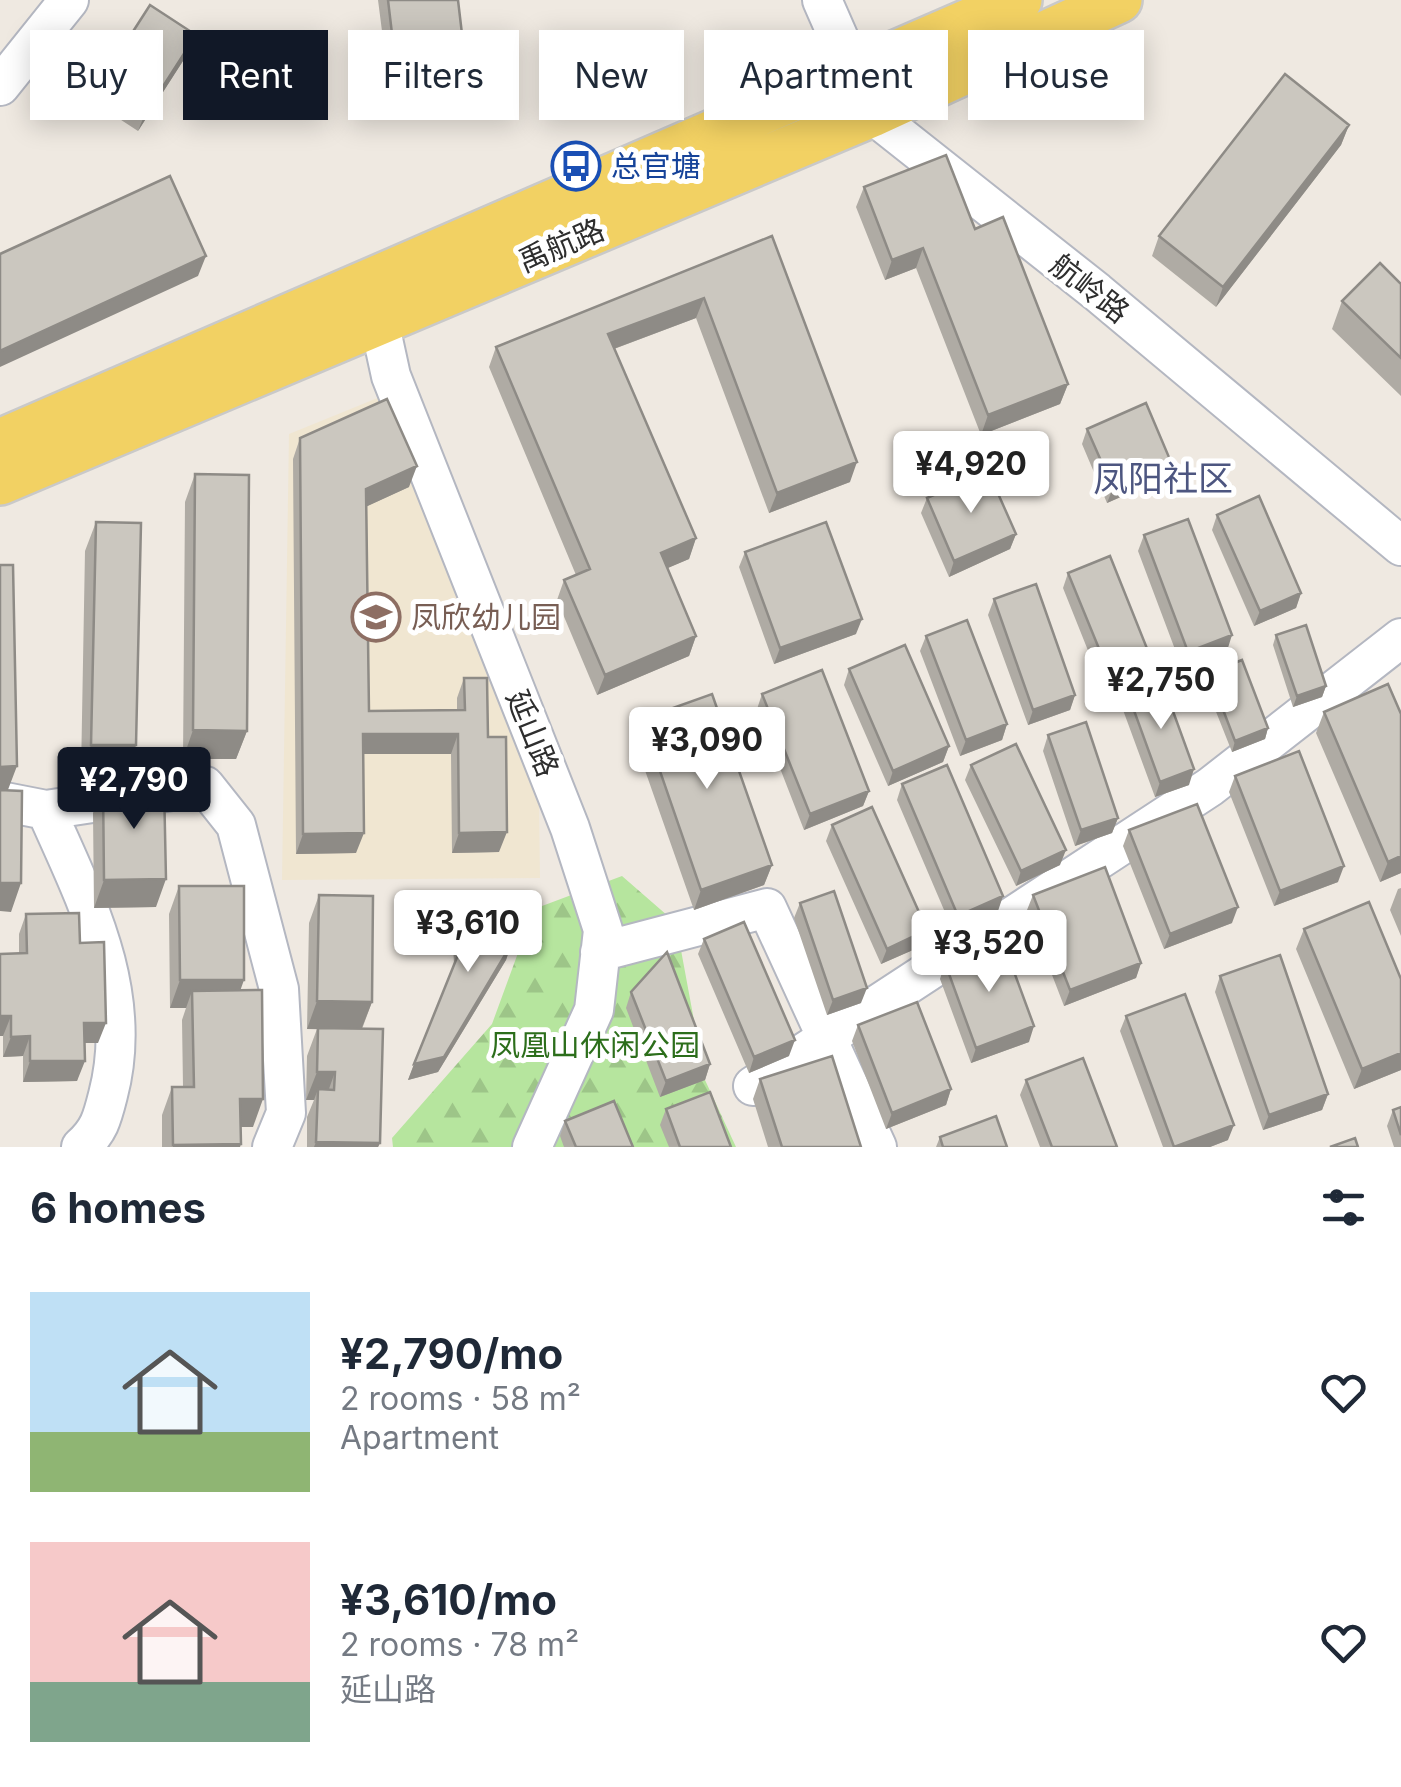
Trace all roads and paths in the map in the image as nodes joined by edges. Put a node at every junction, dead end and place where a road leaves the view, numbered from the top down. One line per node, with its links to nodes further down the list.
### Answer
1 (69, 0): 8 (street)
2 (822, 0): 5 (street, 航岭路)
3 (1019, 0): 6 (main road, 禹航路)
4 (1118, 0): 7 (main road, 禹航路)
5 (835, 30)
6 (948, 32)
7 (948, 79)
8 (0, 86)
9 (747, 120): 13 (main road, 禹航路)
10 (858, 120): 12 (main road, 禹航路)
11 (880, 120): 15 (street, 航岭路)
12 (379, 321): 14 (main road, 禹航路); 19 (street, 延山路)
13 (0, 442)
14 (0, 482)
15 (1401, 546)
16 (1401, 638): 20 (street)
17 (0, 801): 18 (street)
18 (46, 810): 22 (street); 23 (street)
19 (600, 952): 20 (street); 24 (street, 延山路)
20 (827, 1038): 21 (street); 25 (street)
21 (753, 1086)
22 (81, 1147)
23 (272, 1147)
24 (532, 1147)
25 (877, 1147)

